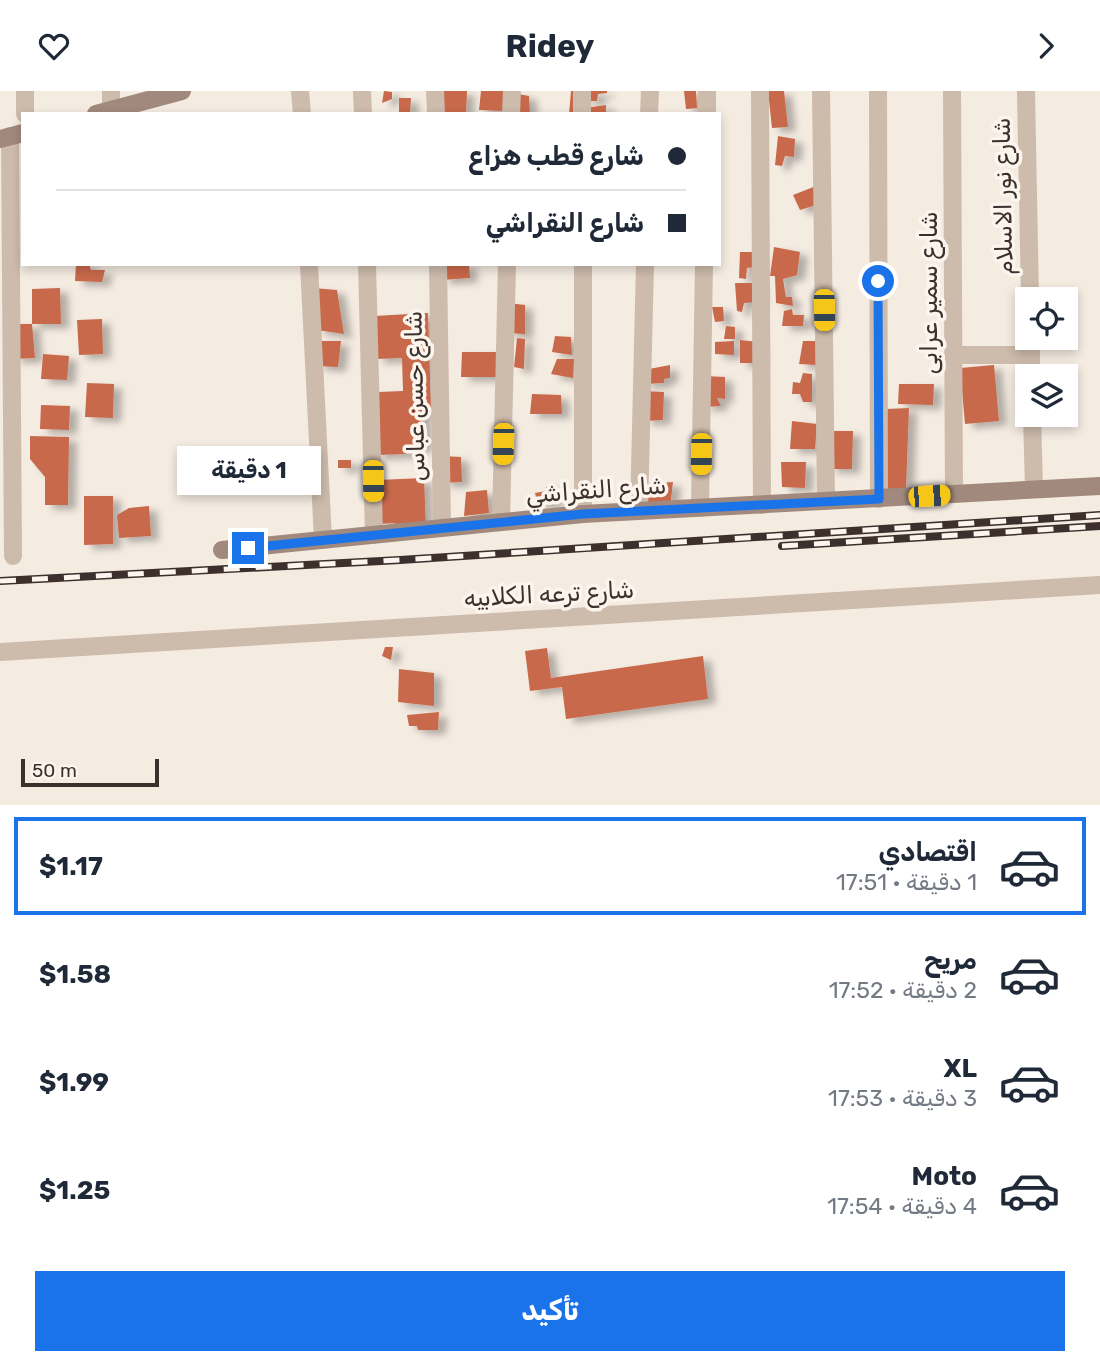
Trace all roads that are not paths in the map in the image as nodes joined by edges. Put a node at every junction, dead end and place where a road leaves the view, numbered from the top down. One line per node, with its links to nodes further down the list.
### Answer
1 (25, 91): 16 (street)
2 (111, 91): 17 (street)
3 (182, 91): 17 (street)
4 (300, 91): 18 (street)
5 (362, 91): 19 (street)
6 (435, 91): 20 (street)
7 (512, 91): 21 (street)
8 (582, 91): 22 (street)
9 (650, 91): 23 (street)
10 (707, 91): 24 (street)
11 (760, 91): 42 (street)
12 (821, 91): 41 (street)
13 (878, 91): 40 (street)
14 (952, 91): 35 (street, شارع سمير عرابى)
15 (1026, 91): 33 (street, شارع نور الاسلام)
16 (25, 112)
17 (104, 112)
18 (302, 112)
19 (363, 112)
20 (436, 112)
21 (511, 112)
22 (582, 112)
23 (649, 112)
24 (707, 112)
25 (11, 136): 51 (street)
26 (309, 266): 49 (street)
27 (367, 266): 48 (street)
28 (438, 266): 47 (street, شارع حسن عباس)
29 (507, 266): 46 (street)
30 (583, 266): 45 (street)
31 (645, 266): 44 (street)
32 (704, 266): 43 (street)
33 (1030, 287)
34 (1015, 348): 35 (street)
35 (953, 355): 39 (street, شارع سمير عرابى)
36 (1032, 427): 38 (street)
37 (1100, 486): 38 (street, شارع النقراشي)
38 (1034, 489): 39 (street, شارع النقراشي)
39 (954, 494): 40 (street, شارع النقراشي)
40 (879, 499): 41 (street, شارع النقراشي)
41 (825, 501): 42 (street, شارع النقراشي)
42 (762, 505): 43 (street, شارع النقراشي)
43 (700, 508): 44 (street, شارع النقراشي)
44 (639, 511): 45 (street, شارع النقراشي)
45 (583, 514): 46 (street, شارع النقراشي)
46 (500, 521): 47 (street, شارع النقراشي)
47 (442, 527): 48 (street, شارع النقراشي)
48 (374, 535): 49 (street, شارع النقراشي)
49 (323, 540): 50 (street, شارع النقراشي)
50 (222, 550)
51 (13, 555)
52 (1100, 585): 53 (street, شارع ترعه الكلابيه)
53 (0, 652)

